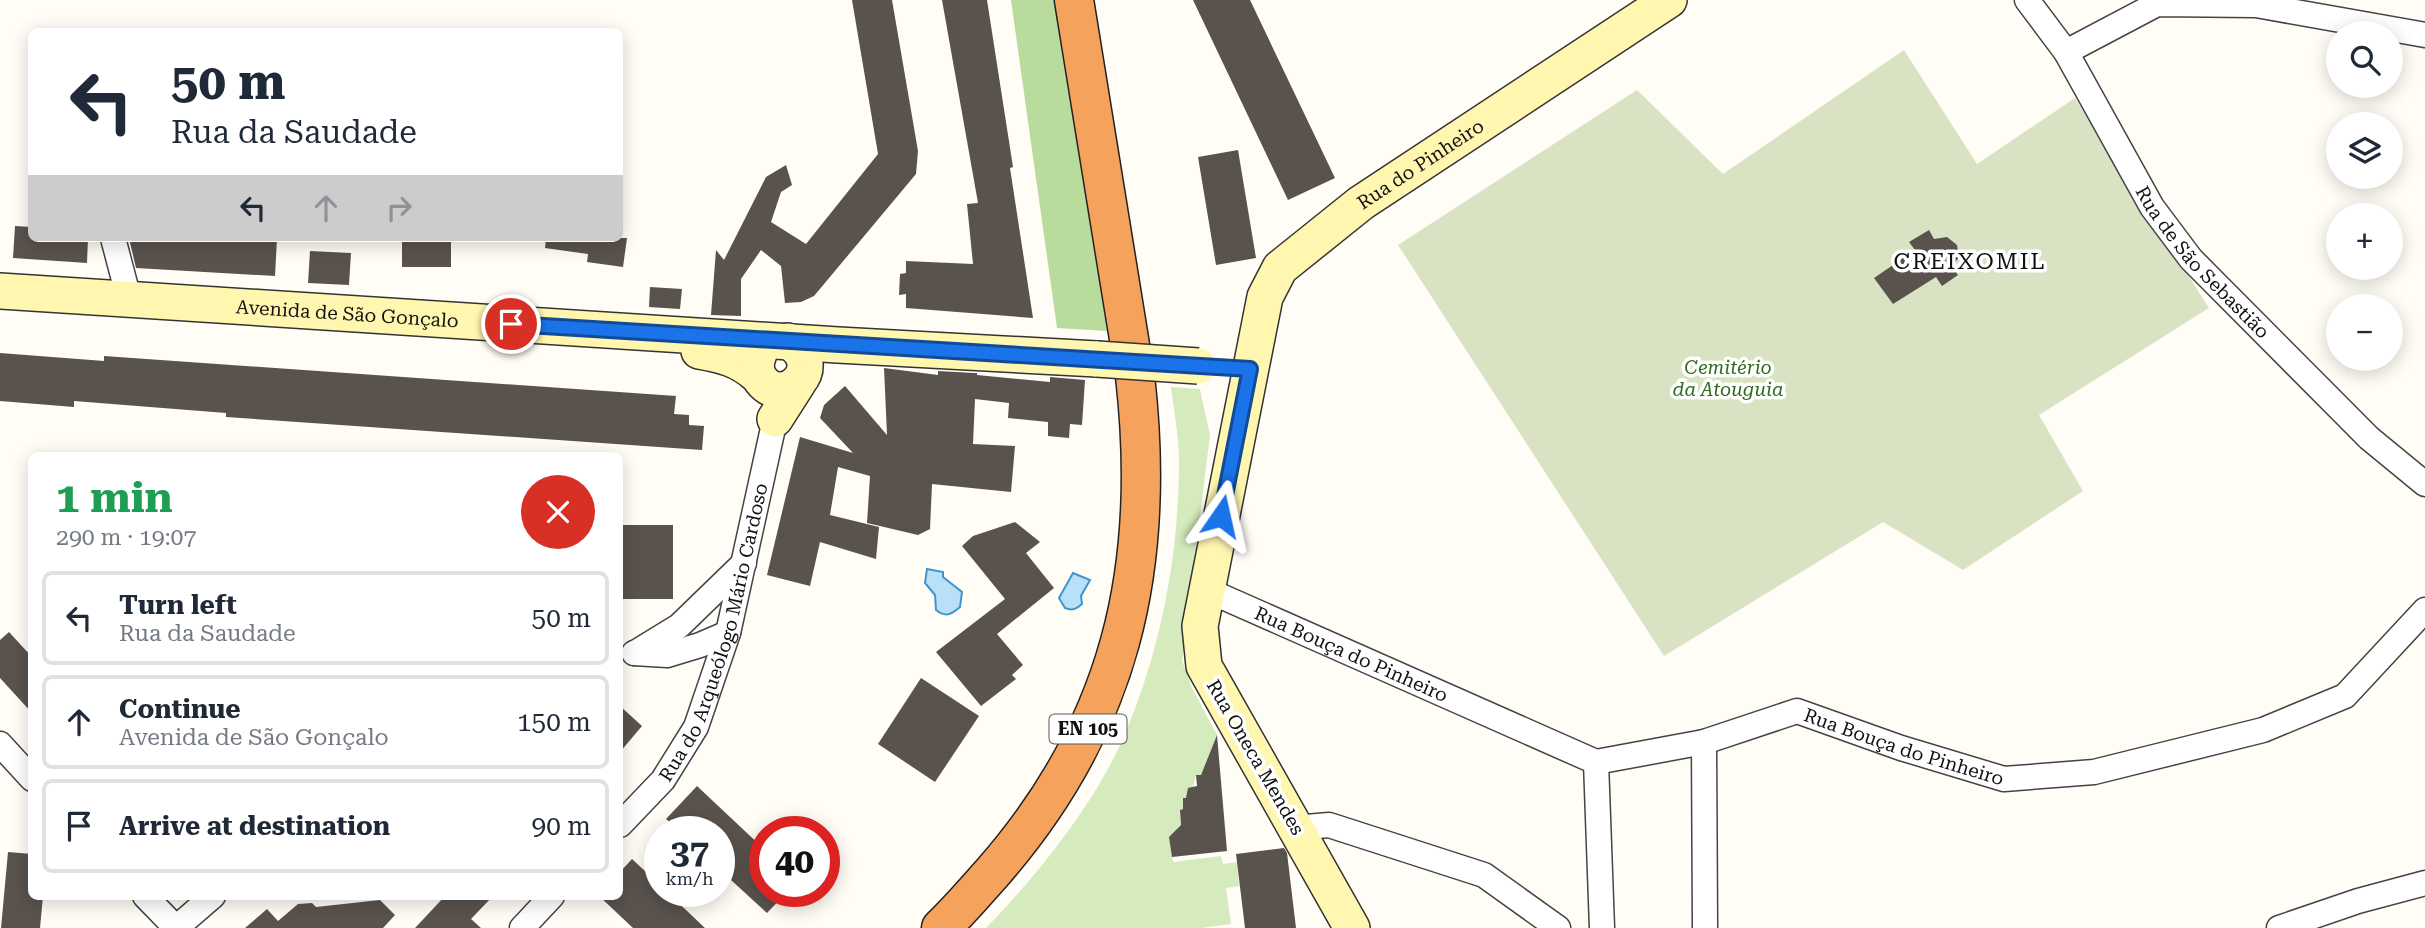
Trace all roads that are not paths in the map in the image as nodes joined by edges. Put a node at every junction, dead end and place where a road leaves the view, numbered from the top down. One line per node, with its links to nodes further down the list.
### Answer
1 (1074, 0): 36 (highway, EN 105)
2 (1096, 0): 37 (highway, EN 105)
3 (2027, 0): 6 (street, Rua de São Sebastião)
4 (1660, 3): 13 (street, Rua do Pinheiro)
5 (2425, 35): 6 (street)
6 (2066, 52): 17 (street, Rua de São Sebastião)
7 (114, 242): 9 (street)
8 (0, 291): 9 (street, Avenida de São Gonçalo)
9 (129, 299): 11 (street, Avenida de São Gonçalo)
10 (0, 307): 14 (street, Avenida de São Gonçalo)
11 (783, 341): 12 (street, Avenida de São Gonçalo); 14 (street); 15 (street)
12 (838, 345): 13 (street, Avenida de São Gonçalo, bridge); 15 (street, Rua do Arqueólogo Mário Cardoso)
13 (1250, 369): 19 (street, Rua Oneca Mendes)
14 (760, 379): 15 (street); 16 (street)
15 (801, 379): 16 (street, Rua do Arqueólogo Mário Cardoso)
16 (775, 419): 18 (street, Rua do Arqueólogo Mário Cardoso)
17 (2425, 484)
18 (744, 563): 21 (street); 22 (street, Rua do Arqueólogo Mário Cardoso)
19 (1207, 590): 26 (street, Rua Bouça do Pinheiro); 29 (street, Rua Oneca Mendes)
20 (2425, 610): 24 (street, Rua Bouça do Pinheiro)
21 (679, 626): 22 (street); 23 (street)
22 (728, 633): 23 (street); 28 (street, Rua do Arqueólogo Mário Cardoso)
23 (627, 654)
24 (1704, 742): 26 (street, Rua Bouça do Pinheiro); 41 (street)
25 (0, 744): 27 (street)
26 (1596, 762): 40 (street)
27 (16, 768)
28 (623, 822)
29 (1296, 828): 38 (street, Rua Oneca Mendes); 39 (street)
30 (2425, 883): 42 (street)
31 (149, 900): 34 (street)
32 (208, 900): 34 (street)
33 (548, 900): 35 (street)
34 (176, 928)
35 (522, 928)
36 (941, 928)
37 (971, 928)
38 (1352, 928)
39 (1558, 928)
40 (1602, 928)
41 (1705, 928)
42 (2280, 928)

